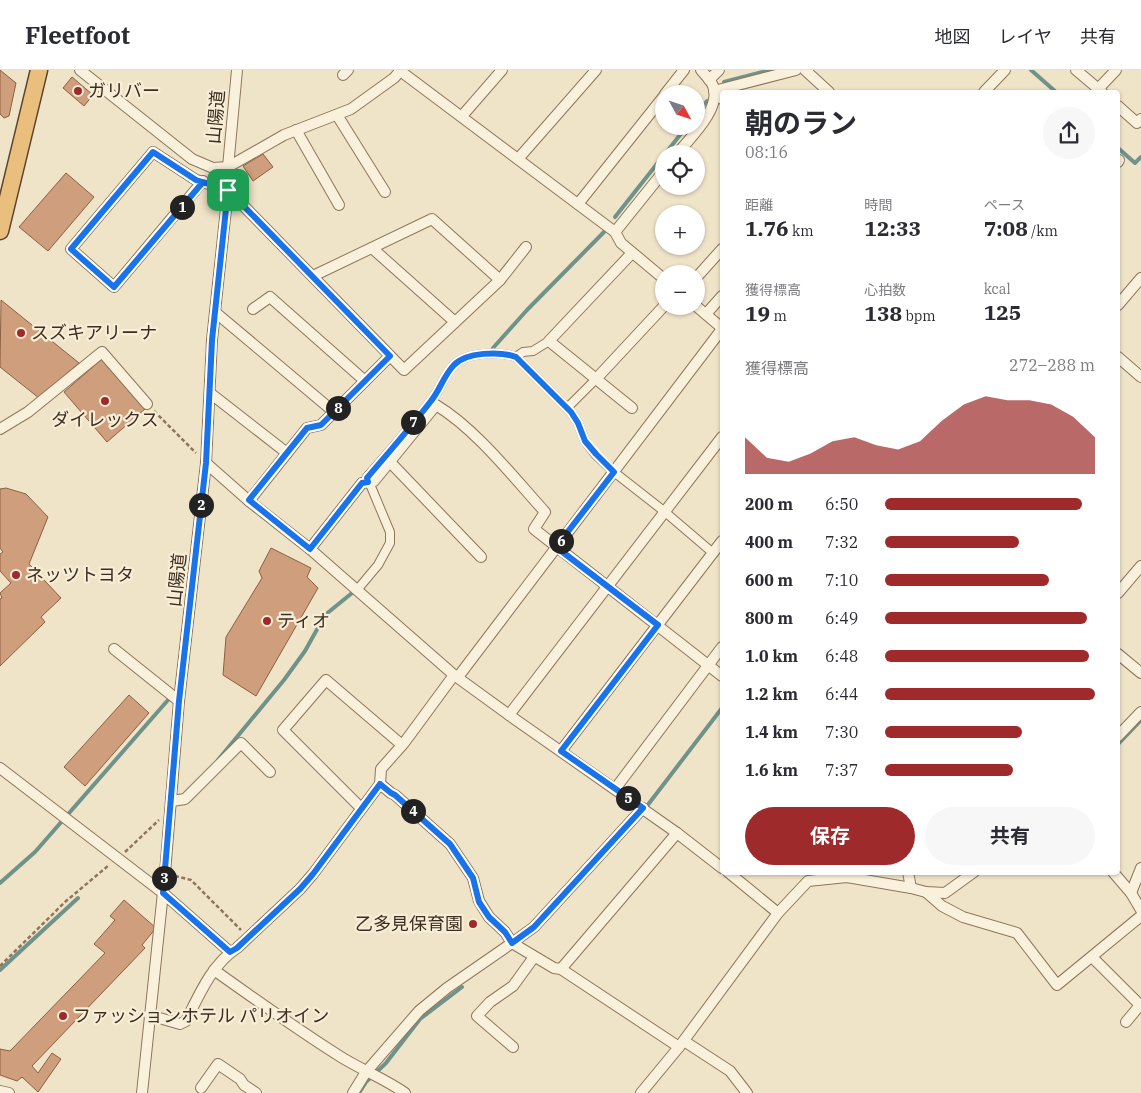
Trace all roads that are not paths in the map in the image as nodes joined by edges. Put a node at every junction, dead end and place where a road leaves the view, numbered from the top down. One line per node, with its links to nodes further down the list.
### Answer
1 (39, 70): 38 (highway)
2 (80, 70): 31 (street)
3 (237, 70): 31 (street, 山陽道)
4 (400, 70): 25 (street); 26 (street)
5 (502, 70): 26 (street)
6 (596, 70): 30 (street)
7 (684, 70): 16 (street)
8 (701, 70): 15 (street)
9 (719, 70): 15 (street)
10 (796, 70): 21 (street)
11 (806, 70): 17 (street)
12 (1005, 70): 18 (street)
13 (1076, 70): 19 (street)
14 (1116, 70): 20 (street)
15 (709, 80): 21 (street)
16 (673, 85)
17 (827, 90)
18 (986, 90)
19 (1099, 90)
20 (1101, 90)
21 (714, 91): 22 (street); 29 (street)
22 (720, 97)
23 (655, 108): 36 (street)
24 (1120, 108): 27 (street)
25 (337, 115): 28 (street); 35 (street)
26 (462, 116): 30 (street)
27 (1141, 119)
28 (296, 130): 31 (street); 37 (street)
29 (684, 145)
30 (518, 159): 36 (street)
31 (228, 167): 34 (street, 山陽道)
32 (203, 182): 32 (street); 34 (street)
33 (655, 182): 39 (street)
34 (228, 190): 46 (street); 52 (street, 山陽道)
35 (385, 192)
36 (578, 204): 39 (street)
37 (339, 205)
38 (0, 231)
39 (615, 232): 43 (street)
40 (526, 247): 48 (street)
41 (372, 248): 46 (street); 48 (street); 55 (street)
42 (720, 251): 44 (street)
43 (632, 253): 45 (street); 58 (street)
44 (705, 268)
45 (655, 272)
46 (312, 276): 59 (street)
47 (1141, 278): 50 (street)
48 (500, 280): 55 (street)
49 (720, 298): 53 (street)
50 (1120, 303)
51 (253, 309): 65 (street)
52 (216, 312): 66 (street, 山陽道); 70 (street)
53 (706, 314): 56 (street)
54 (656, 315): 64 (street)
55 (455, 322): 59 (street)
56 (720, 327)
57 (720, 332): 76 (street)
58 (549, 341): 60 (street); 64 (street)
59 (390, 356): 65 (street)
60 (516, 357): 68 (street); 77 (street)
61 (1120, 359): 63 (street)
62 (1141, 362): 63 (street)
63 (1137, 374)
64 (596, 379): 68 (street); 69 (street)
65 (365, 381): 70 (street)
66 (210, 393): 73 (street); 75 (street, 山陽道)
67 (147, 404): 71 (street)
68 (567, 408): 76 (street)
69 (632, 408)
70 (334, 412): 73 (street)
71 (0, 429)
72 (720, 440): 79 (street)
73 (287, 453): 78 (street)
74 (390, 462): 77 (street); 81 (street); 84 (street)
75 (206, 463): 78 (street); 97 (street, 山陽道)
76 (614, 472): 79 (street); 81 (street)
77 (368, 482): 82 (street); 87 (street)
78 (249, 500): 82 (street)
79 (665, 512): 83 (street); 86 (street)
80 (720, 544): 83 (street)
81 (556, 547): 86 (street); 96 (street)
82 (310, 549): 87 (street)
83 (713, 553): 89 (street)
84 (481, 556)
85 (1141, 566): 88 (street)
86 (607, 587): 89 (street); 99 (street)
87 (357, 590): 96 (street)
88 (1120, 591)
89 (658, 625): 93 (street); 102 (street)
90 (114, 648): 97 (street)
91 (720, 650): 93 (street)
92 (1120, 656): 94 (street)
93 (709, 666): 95 (street); 106 (street)
94 (1141, 673)
95 (720, 674)
96 (456, 676): 99 (street); 101 (street)
97 (179, 701): 107 (street, 山陽道)
98 (1141, 712): 100 (street)
99 (509, 715): 102 (street)
100 (1120, 734)
101 (402, 745): 105 (street); 108 (street)
102 (561, 751): 106 (street)
103 (0, 768): 119 (street)
104 (270, 772): 107 (street)
105 (380, 784): 108 (street); 124 (street)
106 (615, 789): 109 (street)
107 (171, 805): 119 (street, 山陽道)
108 (361, 808): 125 (street)
109 (643, 808): 110 (street); 124 (street)
110 (678, 833): 111 (street); 128 (street)
111 (720, 866)
112 (1141, 868): 120 (street)
113 (732, 875): 122 (street)
114 (909, 875): 117 (street)
115 (970, 875): 118 (street)
116 (1115, 875): 120 (street)
117 (911, 888): 118 (street); 122 (street)
118 (926, 892): 127 (street)
119 (163, 893): 125 (street); 131 (street, 山陽道)
120 (1131, 894): 121 (street)
121 (1141, 910)
122 (778, 912): 133 (street)
123 (1141, 916): 127 (street)
124 (512, 943): 126 (street); 135 (street)
125 (230, 952): 129 (street)
126 (534, 956): 128 (street); 134 (street)
127 (1092, 956): 130 (street)
128 (561, 969): 133 (street)
129 (214, 970): 131 (street); 135 (street)
130 (1141, 1004): 132 (street)
131 (149, 1015): 139 (street, 山陽道)
132 (1126, 1022)
133 (681, 1044): 143 (street); 144 (street)
134 (513, 1047)
135 (371, 1075): 141 (street); 142 (street)
136 (200, 1088): 140 (street)
137 (0, 1091): 138 (street)
138 (9, 1093)
139 (142, 1093)
140 (256, 1093)
141 (353, 1093)
142 (405, 1093)
143 (641, 1093)
144 (747, 1093)

